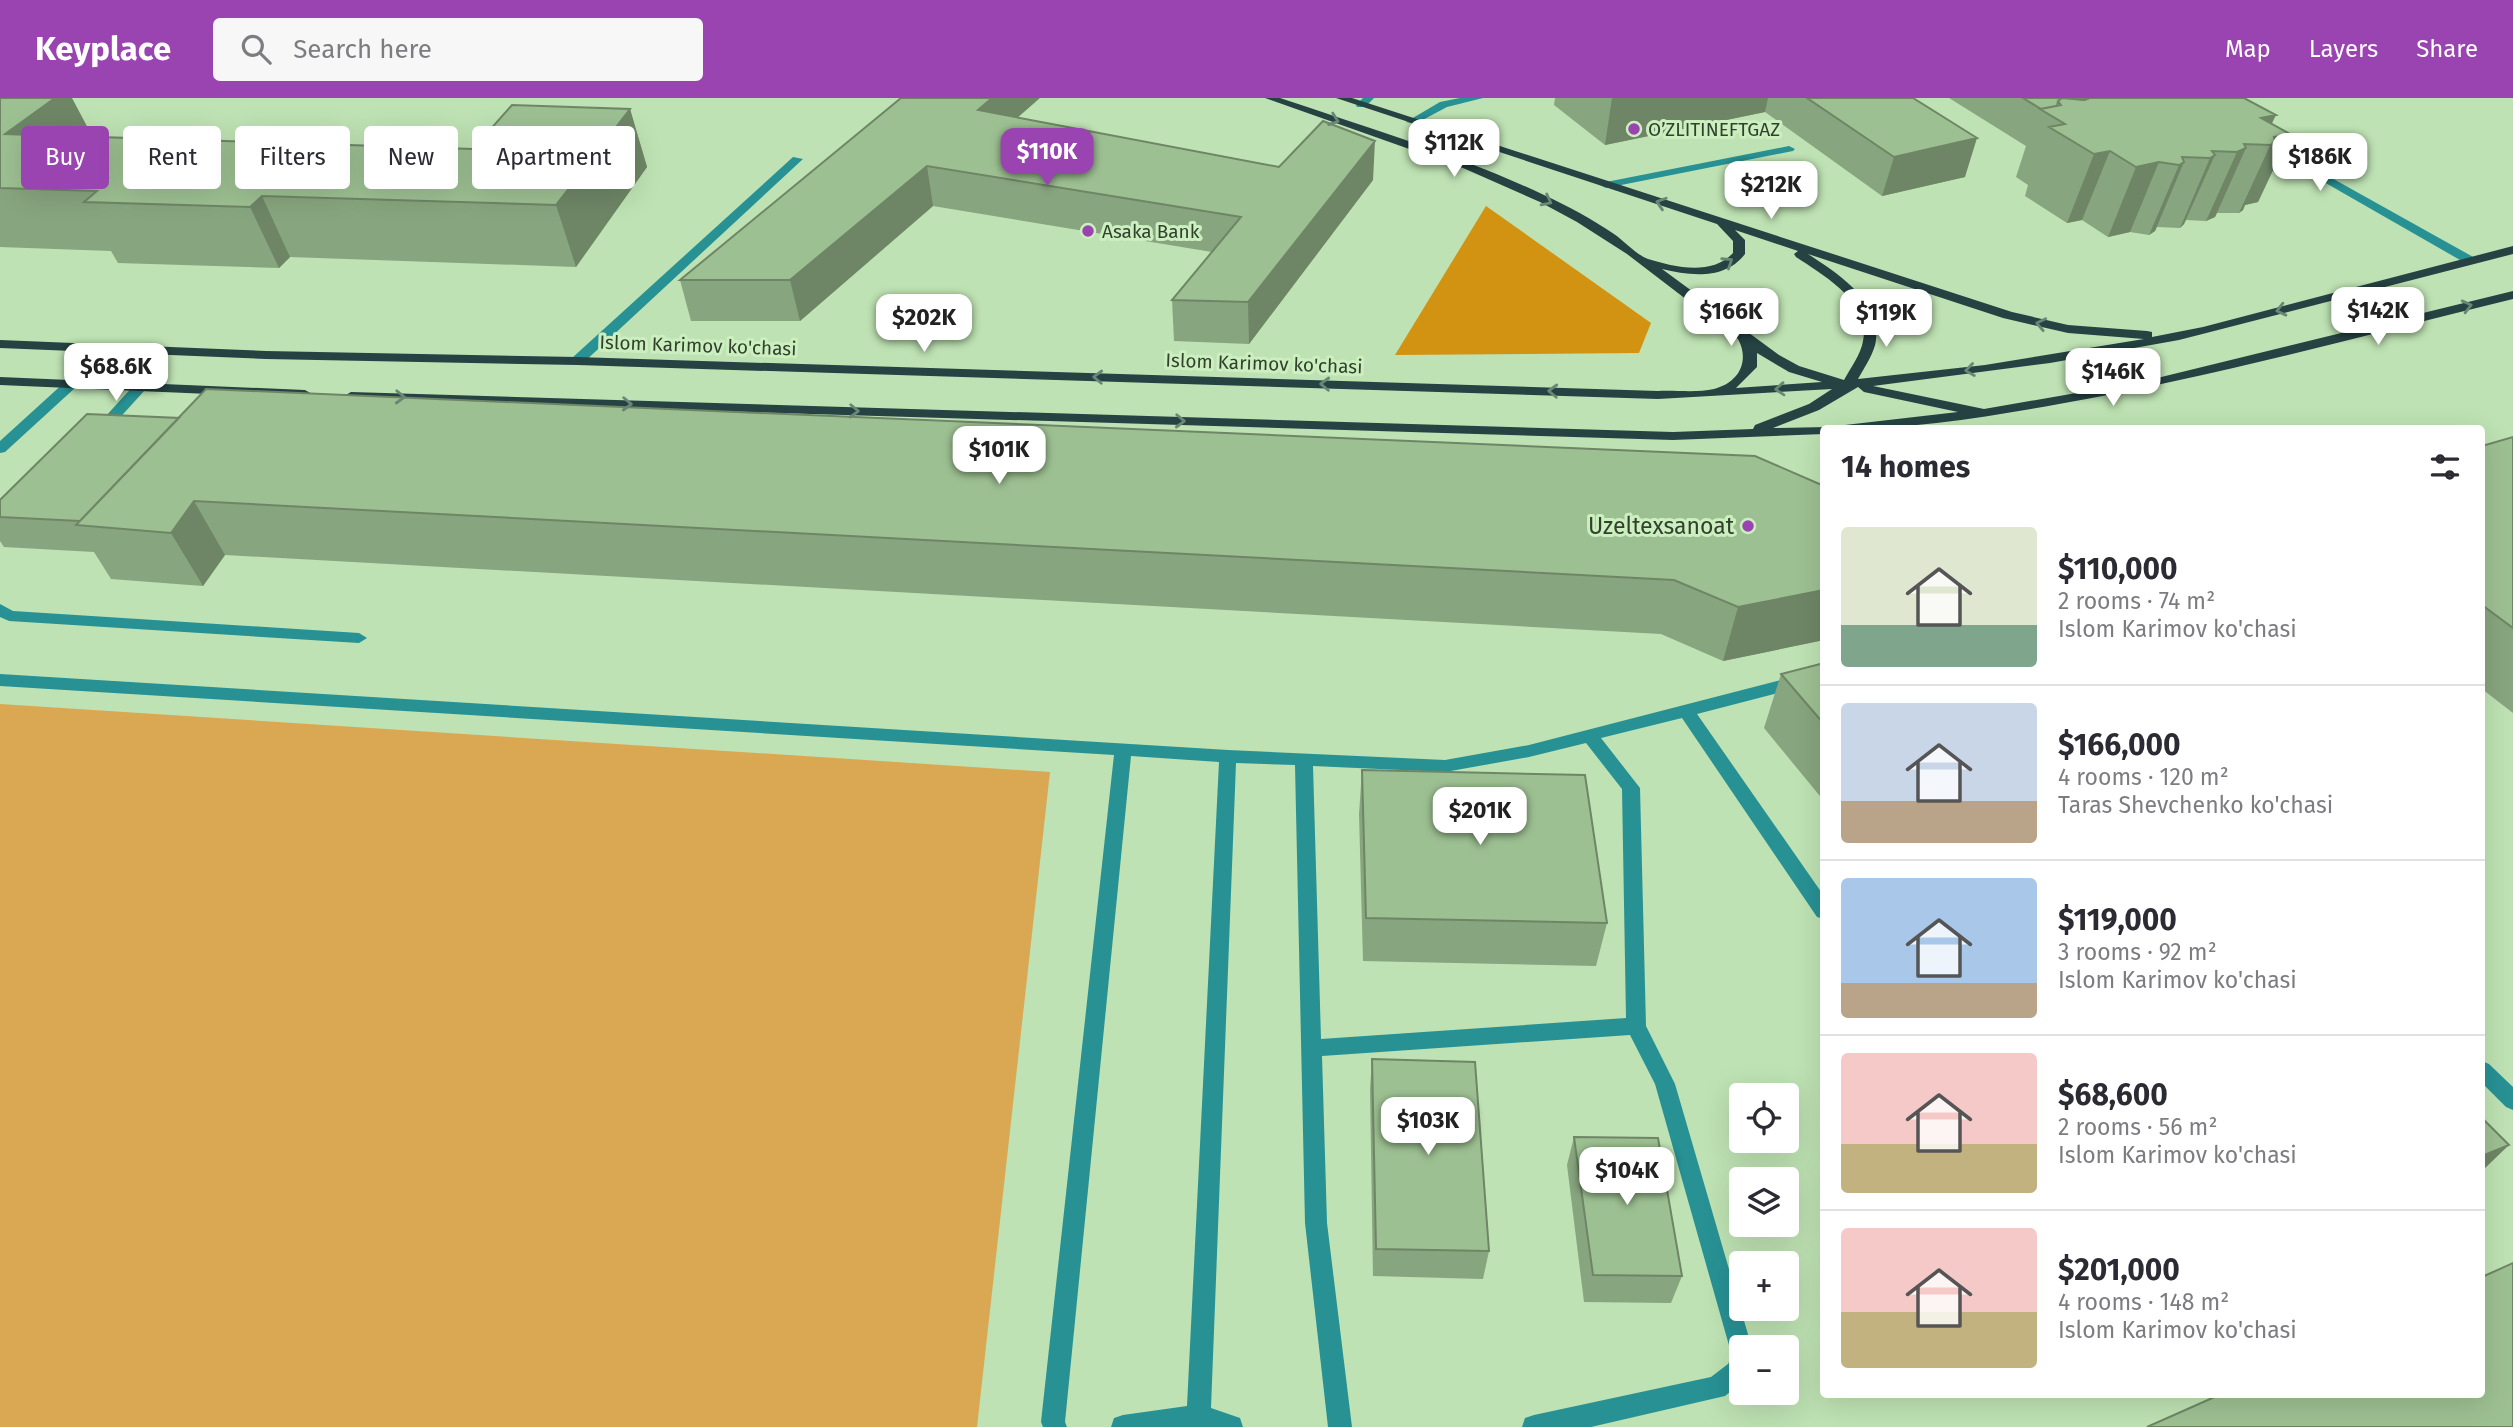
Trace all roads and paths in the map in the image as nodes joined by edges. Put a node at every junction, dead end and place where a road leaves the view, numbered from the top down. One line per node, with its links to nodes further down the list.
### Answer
1 (1270, 98): 13 (main road, one-way to 13)
2 (1341, 98): 4 (main road)
3 (1478, 98): 5 (street)
4 (1365, 101): 5 (main road)
5 (1411, 122): 9 (main road)
6 (2253, 137): 14 (street)
7 (1789, 149): 9 (street)
8 (797, 159): 19 (street)
9 (1606, 185): 10 (main road, one-way to 9)
10 (1704, 216): 11 (main road); 13 (main road, one-way to 10)
11 (1765, 236): 17 (main road, one-way to 11); 22 (main road)
12 (2513, 250): 14 (main road, Islom Karimov ko'chasi)
13 (1640, 256): 16 (main road)
14 (2471, 261): 17 (main road, Islom Karimov ko'chasi, one-way to 17)
15 (2513, 295): 25 (main road, one-way to 15)
16 (1741, 334): 22 (main road); 24 (main road)
17 (2182, 335): 22 (main road, Islom Karimov ko'chasi, one-way to 22)
18 (0, 344): 19 (main road, Islom Karimov ko'chasi)
19 (577, 361): 24 (main road, Islom Karimov ko'chasi, one-way to 19)
20 (0, 381): 21 (main road)
21 (71, 384): 23 (main road); 30 (street)
22 (1848, 385): 24 (main road, Islom Karimov ko'chasi, one-way to 24); 25 (main road); 28 (main road)
23 (140, 387): 28 (main road, one-way to 28); 29 (street)
24 (1716, 393)
25 (1984, 413): 26 (main road)
26 (1880, 425)
27 (1820, 430): 28 (main road)
28 (1737, 435)
29 (88, 444)
30 (0, 449)
31 (0, 609): 32 (street)
32 (359, 638)
33 (1820, 676): 35 (street)
34 (0, 680): 37 (street)
35 (1686, 710): 36 (street); 40 (street)
36 (1590, 736): 39 (street); 41 (street)
37 (1123, 750): 38 (street); 48 (street)
38 (1228, 756): 39 (street); 47 (street)
39 (1304, 760): 42 (street)
40 (1820, 906)
41 (1636, 1026): 42 (street); 45 (street)
42 (1311, 1048): 51 (street)
43 (2485, 1073): 44 (street)
44 (2513, 1101)
45 (1737, 1335)
46 (1729, 1379): 52 (street)
47 (1199, 1416): 49 (street); 50 (street)
48 (1055, 1427)
49 (1123, 1427)
50 (1231, 1427)
51 (1340, 1427)
52 (1534, 1427)

